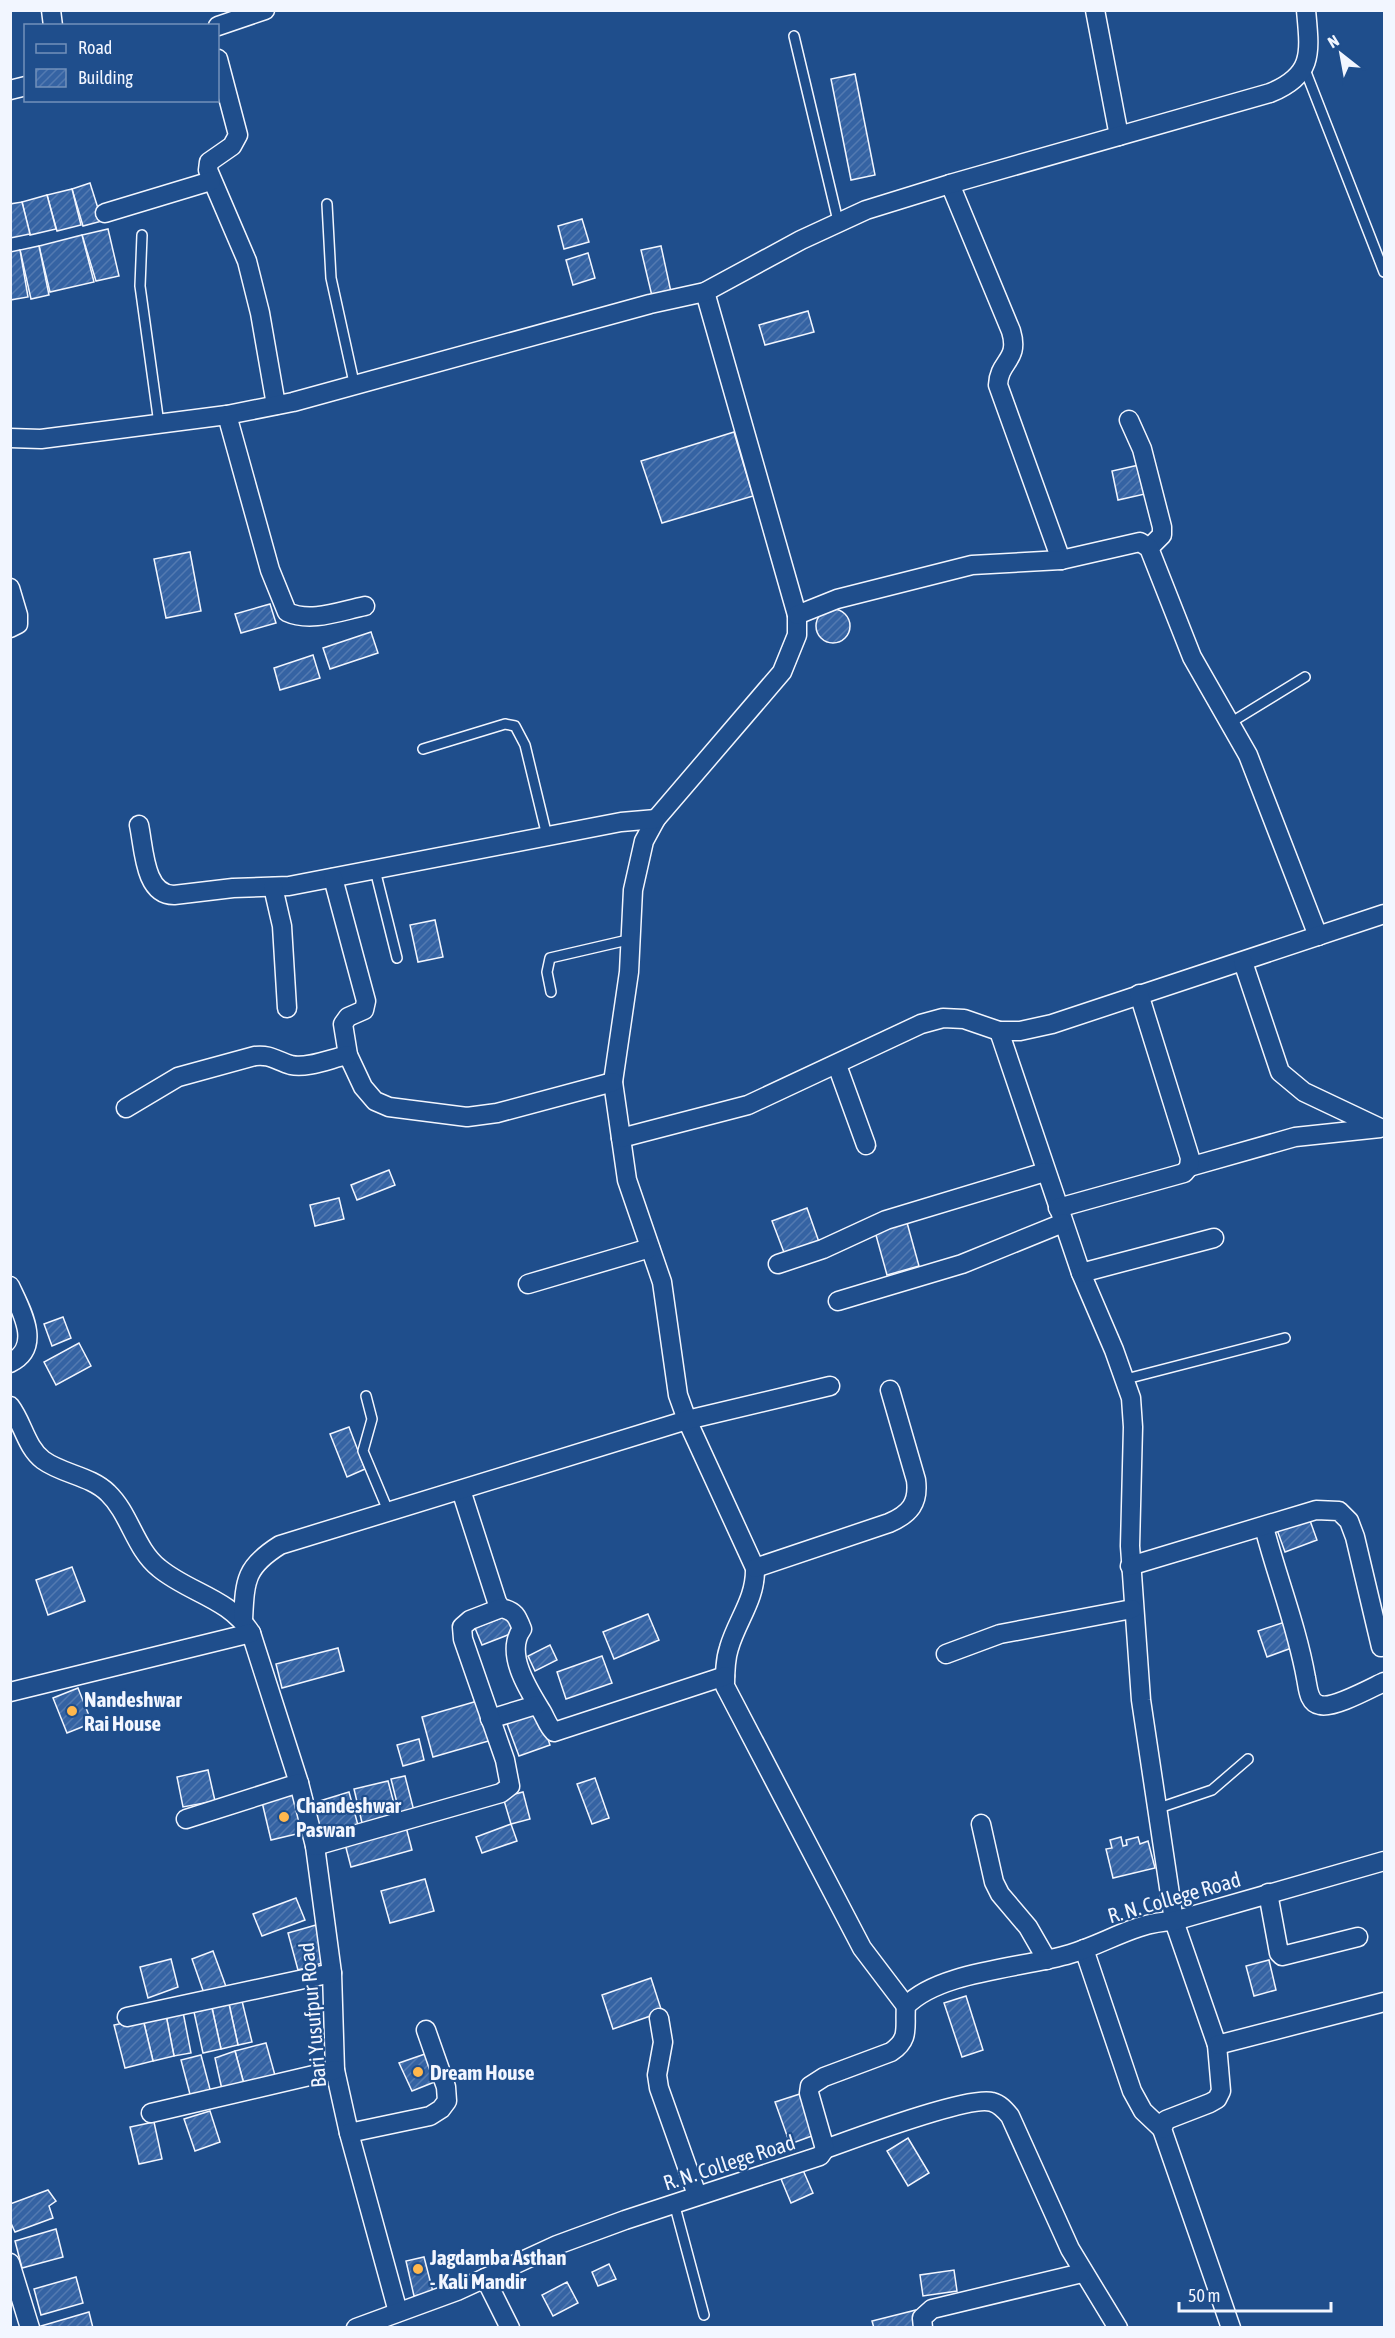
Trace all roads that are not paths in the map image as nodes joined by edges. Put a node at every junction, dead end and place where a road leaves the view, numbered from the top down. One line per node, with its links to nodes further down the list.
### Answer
1 (265, 10): 4 (street)
2 (1095, 10): 8 (street)
3 (1306, 10): 7 (street)
4 (219, 26)
5 (794, 36): 13 (lane)
6 (219, 63): 9 (street)
7 (1304, 68): 8 (street); 15 (lane)
8 (1119, 136): 10 (street)
9 (211, 181): 12 (street); 18 (street)
10 (950, 184): 13 (street); 24 (street)
11 (327, 204): 17 (lane)
12 (105, 213)
13 (838, 221): 16 (street)
14 (142, 235): 21 (lane)
15 (1384, 272)
16 (705, 292): 17 (street); 27 (street)
17 (355, 387): 18 (street)
18 (276, 405): 19 (street)
19 (227, 415): 21 (street); 26 (street)
20 (1129, 420): 23 (street)
21 (159, 424): 22 (street)
22 (10, 438)
23 (1149, 548): 24 (street); 30 (street)
24 (1061, 560): 27 (street)
25 (10, 588): 28 (street)
26 (365, 606)
27 (797, 615): 32 (street)
28 (10, 628)
29 (1305, 677): 30 (lane)
30 (1230, 723): 39 (street)
31 (423, 749): 34 (lane)
32 (656, 819): 34 (street); 40 (street)
33 (139, 825): 37 (street)
34 (547, 836): 35 (street)
35 (375, 870): 36 (street); 41 (lane)
36 (333, 878): 37 (street); 47 (street)
37 (273, 887): 45 (street)
38 (1384, 914): 39 (street)
39 (1318, 936): 42 (street)
40 (632, 939): 43 (lane); 49 (street)
41 (397, 958)
42 (1243, 962): 44 (street); 51 (street)
43 (551, 992)
44 (1139, 994): 46 (street); 54 (street)
45 (287, 1008)
46 (999, 1031): 48 (street); 55 (street)
47 (348, 1055): 49 (street); 50 (street)
48 (837, 1065): 52 (street); 53 (street)
49 (613, 1082): 52 (street)
50 (126, 1108)
51 (1382, 1127): 54 (street)
52 (621, 1138): 58 (street)
53 (866, 1146)
54 (1190, 1167): 56 (street)
55 (1045, 1172): 56 (street); 59 (street)
56 (1061, 1215): 60 (street); 63 (street)
57 (1214, 1238): 60 (street)
58 (650, 1248): 61 (street); 71 (street)
59 (778, 1264)
60 (1081, 1273): 66 (street)
61 (528, 1284)
62 (10, 1286): 65 (street)
63 (838, 1301)
64 (1285, 1338): 66 (lane)
65 (10, 1363)
66 (1126, 1380): 75 (street)
67 (830, 1386): 71 (street)
68 (890, 1390): 76 (street)
69 (366, 1396): 73 (lane)
70 (10, 1406): 79 (street)
71 (687, 1420): 72 (street); 76 (street)
72 (460, 1490): 73 (street); 77 (street)
73 (389, 1513): 79 (street)
74 (1264, 1527): 75 (street); 80 (street); 83 (street)
75 (1130, 1566): 78 (street)
76 (755, 1568): 82 (street)
77 (501, 1608): 85 (street); 86 (street)
78 (1132, 1609): 81 (street); 89 (street)
79 (247, 1626): 84 (street); 88 (street, Bari Yusufpur Road)
80 (1381, 1647)
81 (946, 1654)
82 (725, 1676): 85 (street); 101 (street)
83 (1384, 1682)
84 (10, 1692)
85 (536, 1705): 86 (street)
86 (490, 1719): 92 (street)
87 (1248, 1759): 89 (lane)
88 (299, 1783): 90 (street); 92 (street, Bari Yusufpur Road)
89 (1156, 1809): 95 (street)
90 (186, 1819)
91 (981, 1824): 98 (street)
92 (315, 1846): 99 (street, Bari Yusufpur Road)
93 (1384, 1861): 94 (street, R. N. College Road)
94 (1268, 1893): 95 (street, R. N. College Road); 96 (street)
95 (1174, 1921): 97 (street, R. N. College Road); 105 (street)
96 (1358, 1937)
97 (1084, 1949): 98 (street, R. N. College Road); 108 (street)
98 (1047, 1960): 101 (street, R. N. College Road)
99 (332, 1973): 102 (street); 106 (street, Bari Yusufpur Road)
100 (1384, 2002): 105 (street)
101 (906, 2006): 110 (street, R. N. College Road)
102 (127, 2017)
103 (659, 2018): 111 (street)
104 (426, 2030): 109 (street)
105 (1217, 2045): 108 (street)
106 (335, 2070): 107 (street); 109 (street, Bari Yusufpur Road)
107 (151, 2113)
108 (1162, 2129): 123 (street)
109 (349, 2133): 116 (street, Bari Yusufpur Road)
110 (825, 2149): 111 (street, R. N. College Road); 114 (street)
111 (697, 2195): 112 (street, R. N. College Road)
112 (674, 2203): 115 (street, R. N. College Road); 117 (lane)
113 (10, 2263): 118 (street)
114 (1082, 2273): 121 (street); 122 (street)
115 (485, 2278): 116 (street, R. N. College Road); 120 (street)
116 (398, 2312): 119 (street, R. N. College Road)
117 (704, 2315)
118 (30, 2328)
119 (356, 2328)
120 (510, 2328)
121 (923, 2328)
122 (1118, 2328)
123 (1231, 2328)

